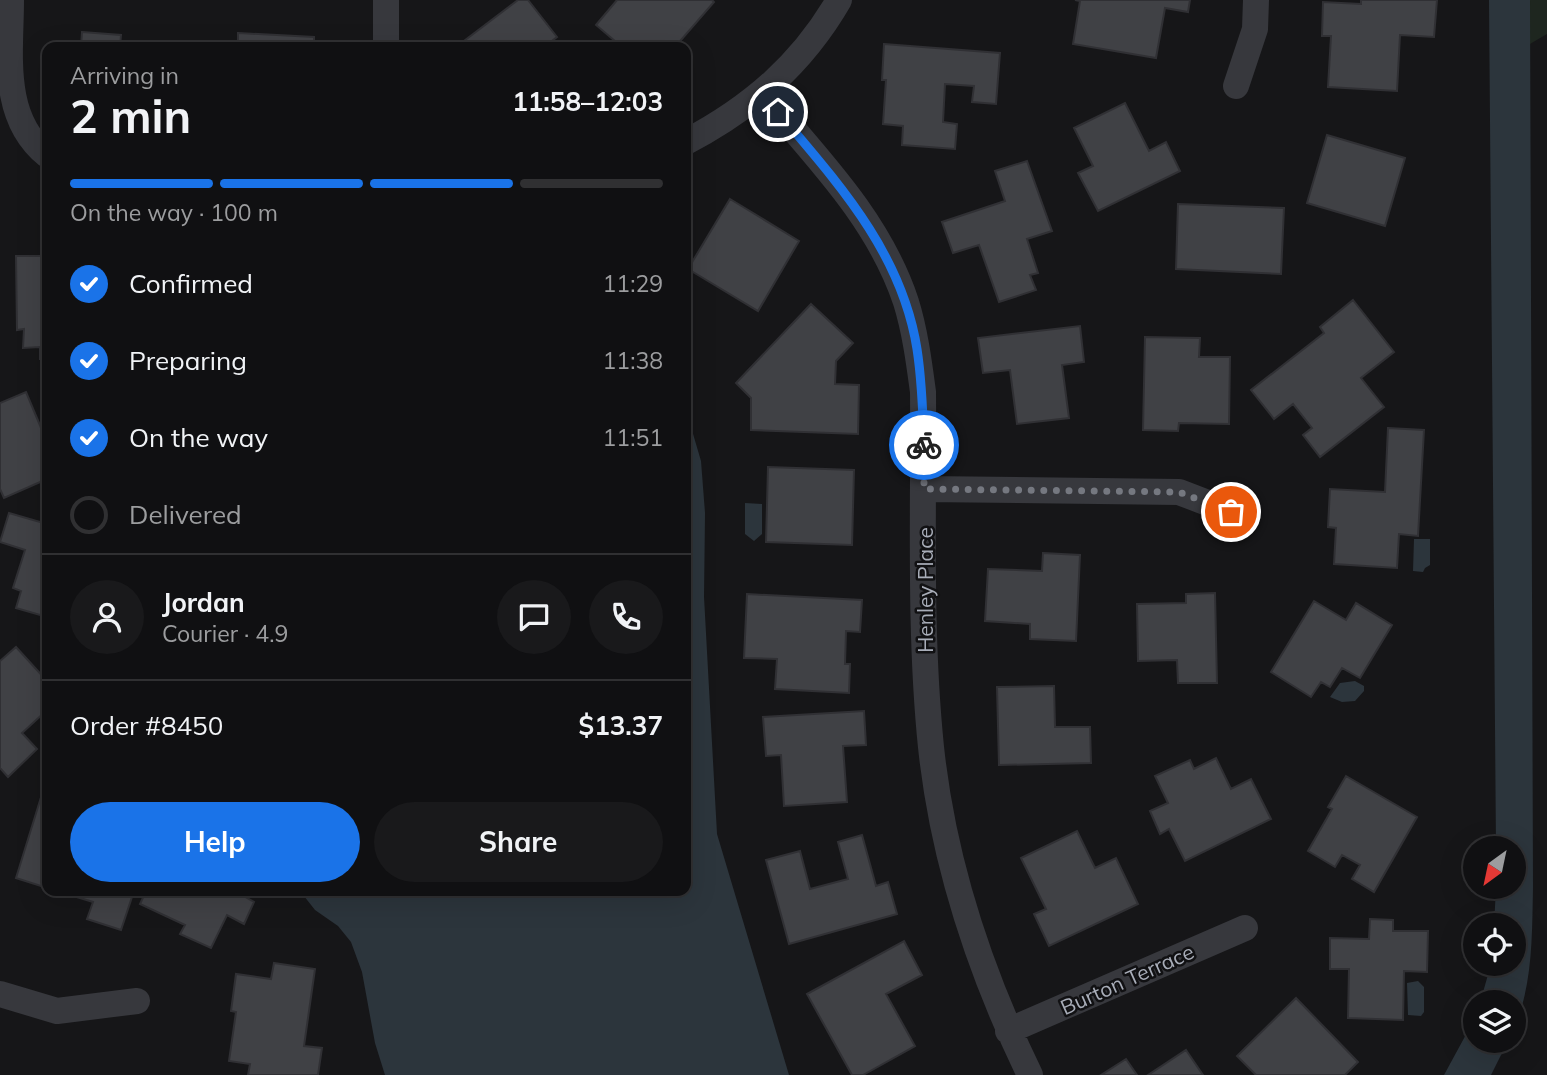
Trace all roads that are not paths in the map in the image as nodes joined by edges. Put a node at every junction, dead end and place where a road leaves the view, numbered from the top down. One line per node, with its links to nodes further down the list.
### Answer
1 (11, 0): 9 (street)
2 (386, 0): 5 (street)
3 (839, 0): 7 (street)
4 (1255, 0): 6 (street)
5 (386, 42)
6 (1236, 86)
7 (763, 94): 8 (street); 10 (street, Henley Place)
8 (691, 139)
9 (42, 150)
10 (924, 489): 11 (street); 15 (street, Henley Place)
11 (1231, 512)
12 (1245, 928): 15 (street, Burton Terrace)
13 (0, 994): 14 (street)
14 (137, 1000)
15 (1008, 1031): 16 (street, Henley Place)
16 (1030, 1075)

